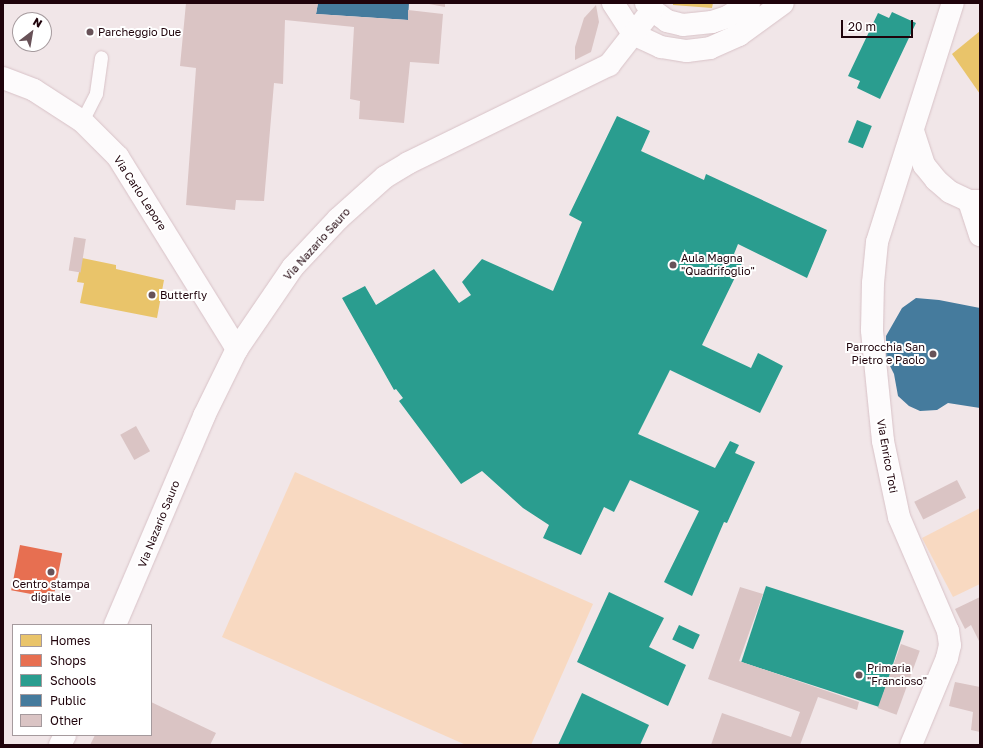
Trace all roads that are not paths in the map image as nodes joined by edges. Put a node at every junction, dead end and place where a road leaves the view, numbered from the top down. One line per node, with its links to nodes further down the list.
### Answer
1 (613, 3): 6 (street)
2 (749, 3): 5 (street, Via Nazario Sauro)
3 (783, 3): 6 (street)
4 (953, 3): 10 (street, Via Enrico Toti)
5 (649, 7): 6 (street, Via Nazario Sauro)
6 (633, 34): 13 (street, Via Nazario Sauro)
7 (101, 57): 9 (lane)
8 (3, 78): 9 (street, Via Carlo Lepore)
9 (82, 121): 13 (street, Via Carlo Lepore)
10 (913, 131): 11 (street); 17 (street, Via Enrico Toti)
11 (974, 201): 12 (street)
12 (980, 235)
13 (237, 348): 14 (street, Via Nazario Sauro)
14 (115, 624)
15 (64, 736): 16 (street)
16 (60, 745)
17 (911, 745)

